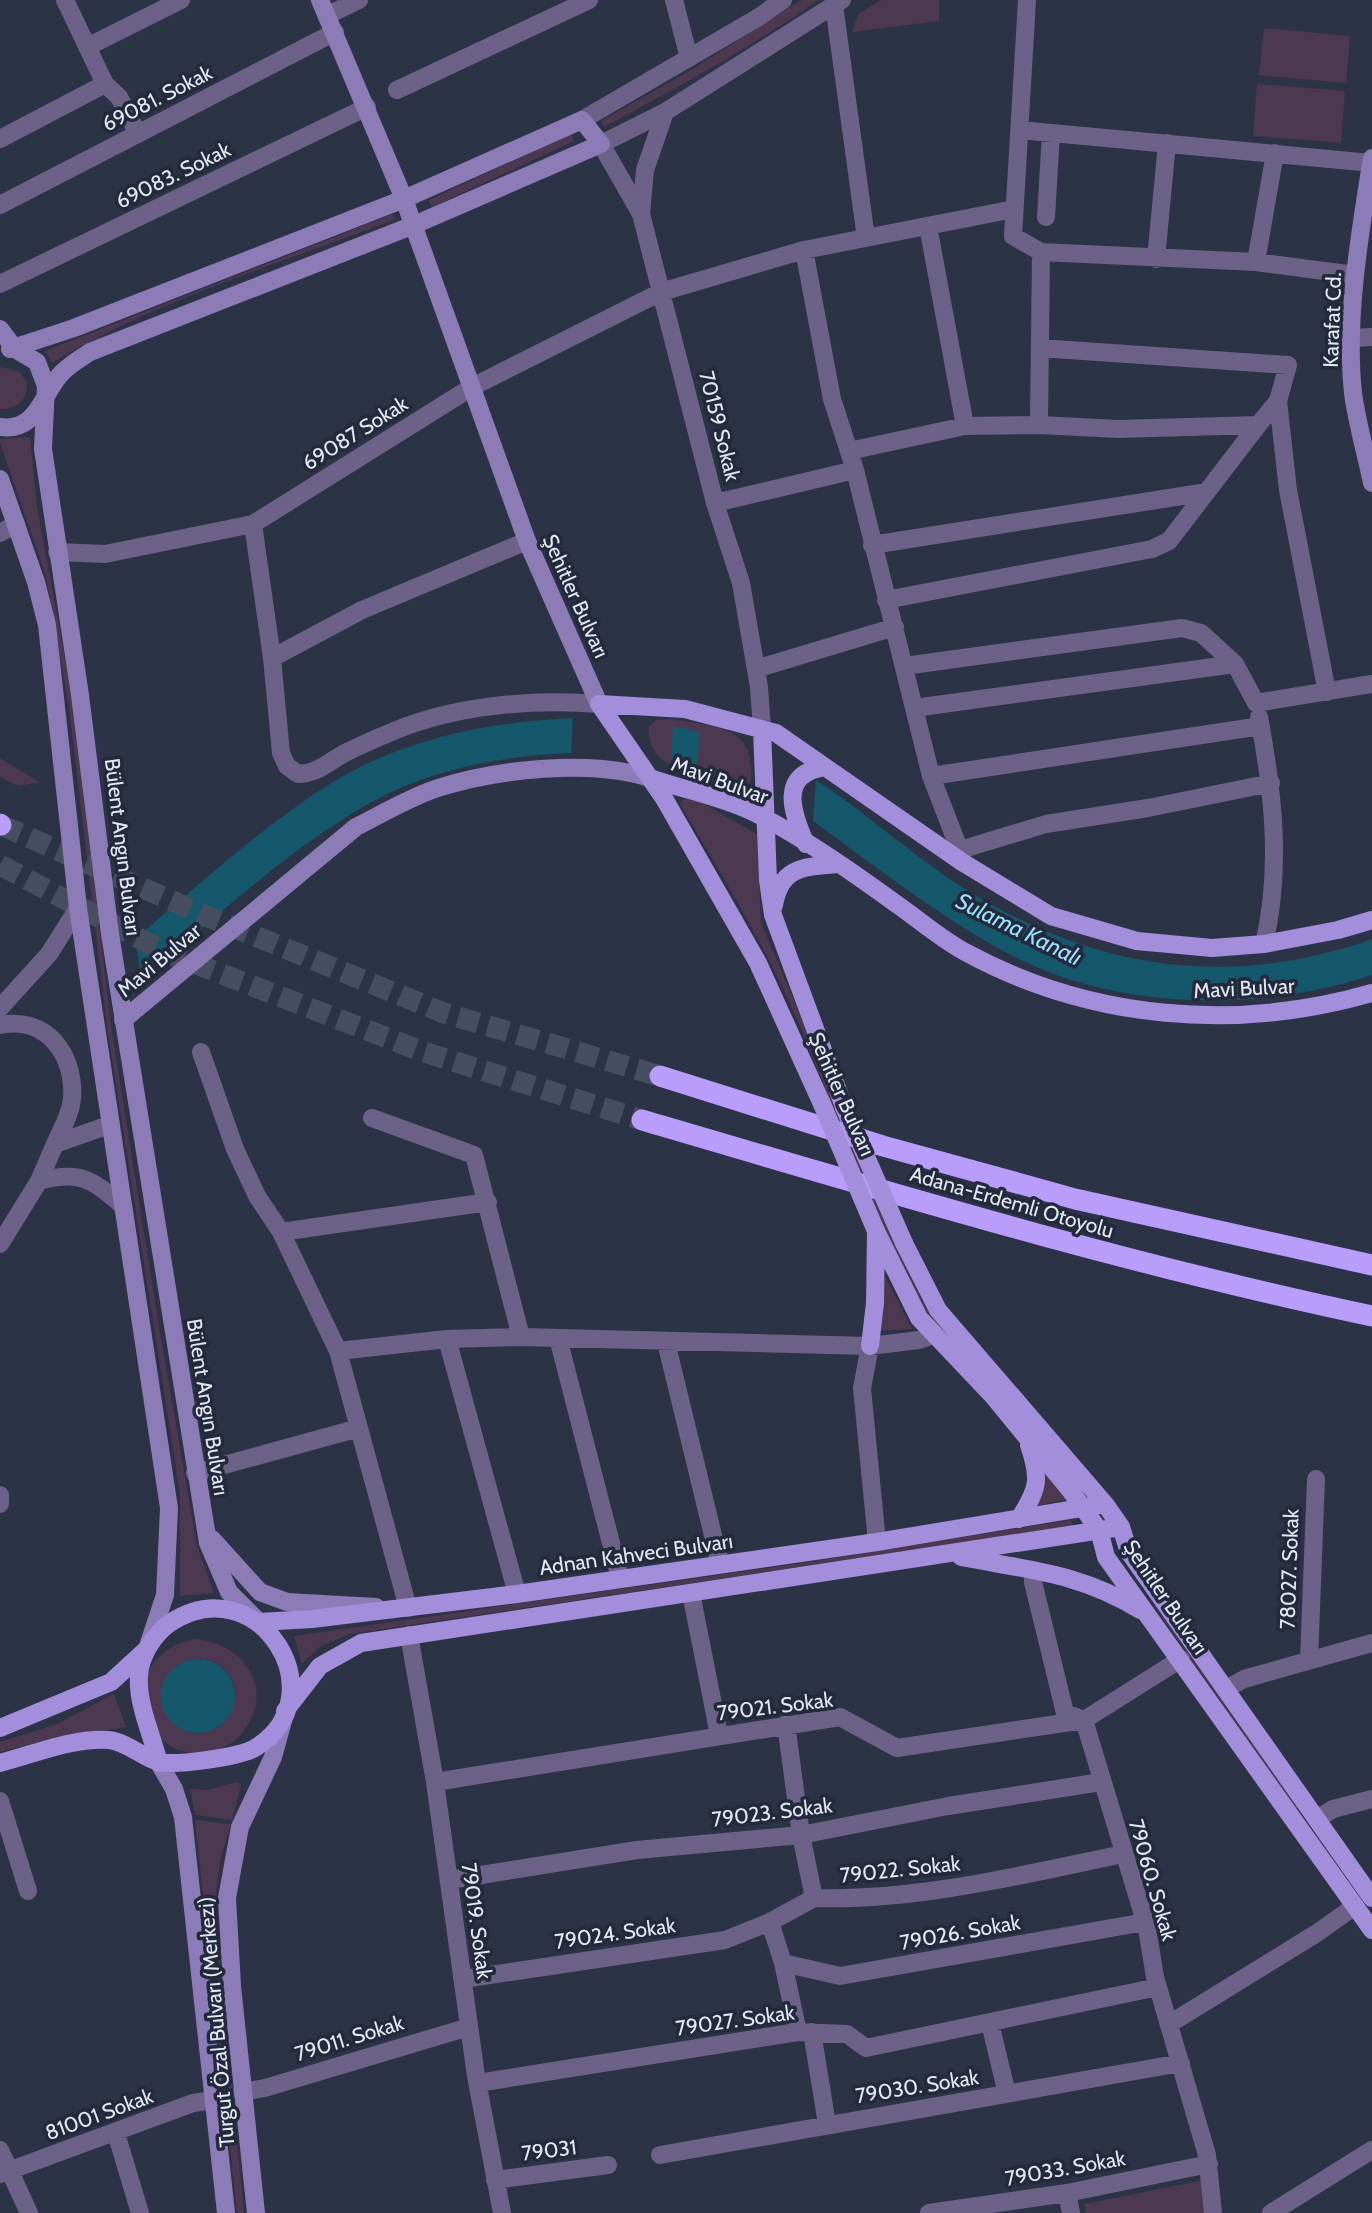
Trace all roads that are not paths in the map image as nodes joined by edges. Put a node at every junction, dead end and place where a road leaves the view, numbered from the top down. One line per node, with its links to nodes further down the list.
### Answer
1 (65, 0): 10 (street)
2 (181, 0): 10 (street)
3 (359, 0): 9 (street, 69081. Sokak)
4 (589, 0): 13 (street)
5 (674, 0): 11 (street)
6 (783, 0): 11 (street)
7 (1027, 0): 17 (street)
8 (838, 2): 15 (street); 32 (street)
9 (328, 16): 14 (main road, Şehitler Bulvarı); 19 (street, 69081. Sokak)
10 (87, 47): 12 (street)
11 (689, 58): 16 (street)
12 (105, 84): 19 (street); 20 (street)
13 (397, 90)
14 (367, 107): 25 (main road, Şehitler Bulvarı); 38 (street, 69083. Sokak)
15 (665, 111): 21 (street); 28 (street)
16 (582, 120): 21 (main road); 25 (main road)
17 (1020, 131): 18 (street); 27 (street)
18 (1052, 133): 22 (street); 29 (street)
19 (138, 134): 26 (street, 69081. Sokak)
20 (0, 139)
21 (601, 144): 28 (street, 70159 Sokak); 30 (main road)
22 (1167, 144): 23 (street); 35 (street)
23 (1275, 153): 24 (street); 36 (street)
24 (1372, 161): 37 (main road, Karafat Cd.)
25 (404, 199): 30 (main road, Şehitler Bulvarı); 44 (main road)
26 (0, 205)
27 (1014, 209): 31 (street, 69087 Sokak); 34 (street)
28 (641, 214): 39 (street, 70159 Sokak)
29 (1046, 218)
30 (414, 225): 45 (main road, Şehitler Bulvarı); 46 (main road)
31 (928, 226): 32 (street, 69087 Sokak); 50 (street)
32 (866, 238): 33 (street, 69087 Sokak)
33 (804, 250): 39 (street, 69087 Sokak); 52 (street)
34 (1041, 252): 35 (street); 43 (street)
35 (1156, 259): 36 (street)
36 (1256, 262): 37 (street)
37 (1355, 275): 42 (main road, Karafat Cd.)
38 (0, 284)
39 (661, 292): 45 (street, 69087 Sokak); 57 (street, 70159 Sokak)
40 (0, 329): 44 (main road, Bülent Angın Bulvarı)
41 (1372, 337): 42 (street)
42 (1353, 338): 55 (main road, Karafat Cd.)
43 (1040, 348): 47 (street); 48 (street)
44 (8, 349): 46 (main road, Bülent Angın Bulvarı)
45 (472, 387): 58 (street, 69087 Sokak); 60 (main road, Şehitler Bulvarı)
46 (45, 399): 51 (main road); 62 (main road, Bülent Angın Bulvarı)
47 (1278, 401): 49 (street); 70 (street)
48 (1039, 425): 49 (street); 50 (street)
49 (1258, 425): 56 (street)
50 (965, 426): 52 (street)
51 (0, 427)
52 (849, 451): 53 (street)
53 (855, 470): 57 (street); 61 (street)
54 (0, 479): 59 (main road)
55 (1372, 483)
56 (1207, 492): 61 (street); 63 (street)
57 (715, 503): 68 (street, 70159 Sokak)
58 (253, 524): 62 (street, 69087 Sokak); 65 (street)
59 (8, 528): 84 (main road)
60 (527, 541): 65 (street); 72 (main road, Şehitler Bulvarı)
61 (872, 545): 63 (street)
62 (57, 552): 90 (main road, Bülent Angın Bulvarı)
63 (886, 600): 64 (street)
64 (895, 626): 67 (street); 68 (street)
65 (272, 658): 72 (street, Mavi Bulvar)
66 (1235, 664): 67 (street); 71 (street); 73 (street)
67 (904, 666): 73 (street)
68 (756, 669): 75 (street, 70159 Sokak)
69 (1372, 684): 70 (street)
70 (1327, 692): 71 (street)
71 (1256, 703): 74 (street)
72 (599, 704): 75 (main road, Mavi Bulvar); 78 (main road, Şehitler Bulvarı)
73 (914, 708): 77 (street)
74 (1261, 726): 77 (street); 79 (street)
75 (762, 729): 76 (main road, Mavi Bulvar); 80 (main road, Şehitler Bulvarı)
76 (825, 767): 81 (main road); 82 (main road, Mavi Bulvar)
77 (931, 776): 82 (street)
78 (650, 778): 80 (main road, Mavi Bulvar); 90 (main road, Mavi Bulvar); 101 (main road, Şehitler Bulvarı, bridge)
79 (1272, 783): 82 (street); 87 (street)
80 (765, 820): 81 (main road, Mavi Bulvar); 85 (main road, Şehitler Bulvarı)
81 (806, 844): 83 (main road, Mavi Bulvar)
82 (955, 852): 87 (main road, Mavi Bulvar)
83 (839, 864): 85 (main road); 88 (main road, Mavi Bulvar)
84 (78, 908): 89 (street); 96 (main road)
85 (773, 915): 119 (main road, Şehitler Bulvarı, bridge)
86 (1372, 920): 87 (main road, Mavi Bulvar)
87 (1264, 944)
88 (1372, 993)
89 (0, 1008)
90 (123, 1020): 115 (main road, Bülent Angın Bulvarı)
91 (0, 1025): 97 (street)
92 (201, 1052): 102 (street)
93 (660, 1076): 104 (highway, Adana-Erdemli Otoyolu)
94 (372, 1118): 99 (street)
95 (642, 1120): 105 (highway, Adana-Erdemli Otoyolu)
96 (110, 1125): 97 (street); 100 (main road)
97 (55, 1144): 98 (street)
98 (39, 1181): 100 (street); 103 (street)
99 (488, 1202): 102 (street); 107 (street)
100 (122, 1205): 137 (main road)
101 (876, 1231): 106 (main road, Şehitler Bulvarı); 111 (main road)
102 (281, 1232): 112 (street)
103 (0, 1244)
104 (1372, 1265)
105 (1372, 1316)
106 (933, 1335): 111 (street); 114 (main road, Şehitler Bulvarı)
107 (521, 1337): 108 (street); 109 (street)
108 (558, 1338): 110 (street); 129 (street)
109 (447, 1339): 112 (street); 131 (street)
110 (667, 1342): 111 (street); 127 (street)
111 (870, 1346): 125 (street)
112 (338, 1351): 113 (street)
113 (359, 1428): 115 (street); 132 (street)
114 (1026, 1433): 120 (main road, Şehitler Bulvarı); 121 (main road)
115 (195, 1473): 124 (main road, Bülent Angın Bulvarı)
116 (1316, 1479): 139 (street, 78027. Sokak)
117 (0, 1495): 118 (street)
118 (0, 1504)
119 (1105, 1504): 120 (main road); 122 (main road, Şehitler Bulvarı)
120 (1083, 1507): 121 (main road); 123 (main road, Şehitler Bulvarı)
121 (1019, 1519): 125 (main road, Adnan Kahveci Bulvarı)
122 (1121, 1527): 123 (main road); 140 (main road, Şehitler Bulvarı)
123 (1099, 1530): 126 (main road); 133 (main road, Şehitler Bulvarı)
124 (205, 1531): 132 (main road); 134 (main road, Bülent Angın Bulvarı)
125 (877, 1542): 127 (main road, Adnan Kahveci Bulvarı)
126 (949, 1554): 128 (main road); 130 (main road)
127 (720, 1564): 129 (main road, Adnan Kahveci Bulvarı)
128 (1034, 1572): 133 (main road); 142 (street)
129 (620, 1578): 131 (main road, Adnan Kahveci Bulvarı)
130 (691, 1593): 135 (main road); 145 (street)
131 (517, 1594): 132 (main road, Adnan Kahveci Bulvarı)
132 (408, 1608): 134 (main road, Adnan Kahveci Bulvarı)
133 (1149, 1615): 138 (main road, Şehitler Bulvarı)
134 (259, 1622): 137 (main road); 141 (main road)
135 (409, 1635): 141 (main road); 148 (street, 79019. Sokak)
136 (1372, 1643): 139 (street)
137 (146, 1649): 144 (main road); 147 (main road)
138 (1181, 1659): 142 (street, 79021. Sokak); 160 (main road, Şehitler Bulvarı)
139 (1308, 1661): 140 (street)
140 (1226, 1689): 152 (main road, Şehitler Bulvarı)
141 (285, 1712): 147 (main road); 173 (main road, Turgut Özal Bulvarı (Merkezi))
142 (1084, 1720): 143 (street, 79021. Sokak); 149 (street, 79060. Sokak)
143 (786, 1724): 145 (street, 79021. Sokak); 154 (street, 79022. Sokak)
144 (0, 1728)
145 (719, 1735): 148 (street, 79021. Sokak)
146 (0, 1763): 147 (main road)
147 (159, 1763): 175 (main road, Turgut Özal Bulvarı (Merkezi))
148 (435, 1782): 156 (street, 79019. Sokak)
149 (1101, 1782): 154 (street, 79023. Sokak); 155 (street, 79060. Sokak)
150 (1372, 1799): 152 (street)
151 (0, 1801): 153 (street)
152 (1317, 1819): 159 (main road, Şehitler Bulvarı)
153 (3, 1828): 157 (street)
154 (801, 1835): 156 (street, 79023. Sokak); 158 (street, 79022. Sokak)
155 (1123, 1854): 158 (street, 79022. Sokak); 162 (street, 79060. Sokak)
156 (449, 1880): 165 (street, 79019. Sokak)
157 (27, 1891)
158 (814, 1898): 161 (street, 79024. Sokak)
159 (1372, 1898)
160 (1355, 1906): 163 (main road, Şehitler Bulvarı); 167 (street)
161 (770, 1922): 164 (street); 165 (street, 79024. Sokak)
162 (1145, 1922): 164 (street, 79026. Sokak); 166 (street, 79060. Sokak)
163 (1372, 1930)
164 (783, 1963): 170 (street)
165 (463, 1979): 169 (street, 79019. Sokak)
166 (1158, 1987): 167 (street, 79060. Sokak); 168 (street, 79027. Sokak)
167 (1171, 2023): 171 (street, 79060. Sokak)
168 (990, 2024): 170 (street, 79027. Sokak); 174 (street)
169 (469, 2027): 172 (street, 79019. Sokak); 173 (street, 79011. Sokak)
170 (805, 2032): 172 (street, 79027. Sokak); 176 (street)
171 (1181, 2063): 174 (street, 79030. Sokak); 181 (street, 79060. Sokak)
172 (478, 2083): 184 (street, 79019. Sokak)
173 (242, 2092): 190 (main road, Turgut Özal Bulvarı (Merkezi))
174 (1007, 2094): 176 (street, 79030. Sokak)
175 (214, 2100): 177 (street, 81001 Sokak); 189 (main road, Turgut Özal Bulvarı (Merkezi))
176 (827, 2124): 180 (street, 79030. Sokak)
177 (116, 2133): 183 (street, 81001 Sokak); 188 (street)
178 (0, 2150): 183 (street)
179 (1372, 2150): 186 (street)
180 (660, 2155)
181 (1209, 2164): 185 (street, 79033. Sokak); 194 (street, 79060. Sokak)
182 (608, 2165): 184 (street, 79031)
183 (5, 2172): 187 (street)
184 (495, 2180): 191 (street, 79019. Sokak)
185 (1067, 2193): 192 (street, 79033. Sokak); 193 (street)
186 (1278, 2211)
187 (29, 2213)
188 (140, 2213)
189 (226, 2213)
190 (256, 2213)
191 (502, 2213)
192 (929, 2213)
193 (1071, 2213)
194 (1213, 2213)

